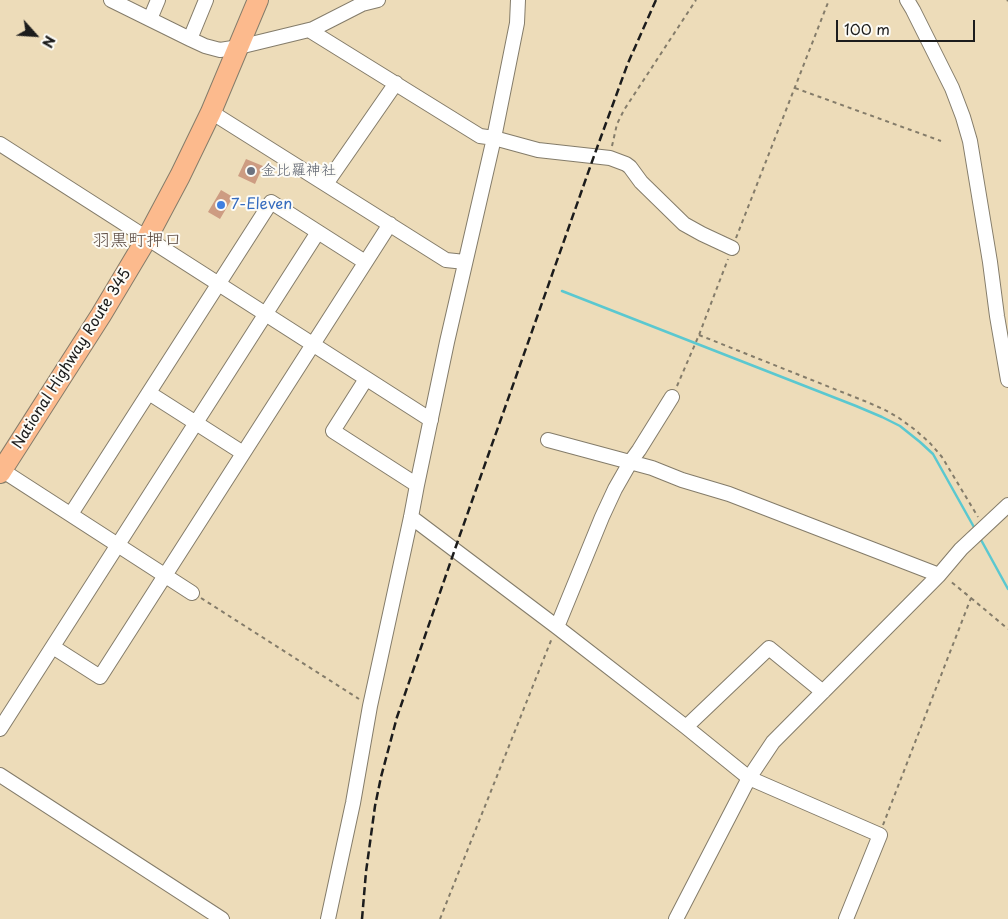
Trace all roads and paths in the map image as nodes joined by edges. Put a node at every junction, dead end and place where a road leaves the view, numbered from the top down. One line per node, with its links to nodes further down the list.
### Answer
1 (111, 0): 11 (street)
2 (158, 0): 11 (street)
3 (206, 0): 14 (street)
4 (258, 0): 15 (highway, National Highway Route 345)
5 (378, 0): 13 (street)
6 (518, 0): 12 (street)
7 (523, 0): 12 (street)
8 (696, 0): 22 (path)
9 (829, 0): 17 (path)
10 (907, 0): 35 (street)
11 (150, 19): 14 (street)
12 (517, 23): 19 (street)
13 (309, 30): 15 (street); 16 (street)
14 (190, 39): 15 (street)
15 (239, 47): 18 (highway, National Highway Route 345)
16 (396, 83): 19 (street); 23 (street)
17 (795, 88): 20 (path); 27 (path)
18 (211, 112): 23 (street); 26 (highway, National Highway Route 345)
19 (494, 138): 22 (street); 29 (street)
20 (941, 142)
21 (0, 144): 26 (street)
22 (610, 158): 27 (street)
23 (326, 184): 24 (street)
24 (390, 224): 28 (street); 29 (street)
25 (318, 232): 28 (street); 30 (street); 31 (street)
26 (147, 238): 30 (street); 43 (highway, National Highway Route 345)
27 (732, 248): 32 (path)
28 (365, 262): 33 (street)
29 (465, 262): 38 (street)
30 (218, 284): 31 (street); 36 (street)
31 (266, 314): 33 (street); 39 (street)
32 (700, 334): 37 (path); 48 (path)
33 (312, 344): 34 (street); 41 (street)
34 (366, 379): 38 (street); 44 (street)
35 (1008, 380)
36 (149, 393): 39 (street); 46 (street)
37 (672, 396): 42 (street)
38 (431, 420): 44 (street)
39 (196, 423): 41 (street); 49 (street)
40 (548, 440): 42 (street)
41 (243, 453): 50 (street)
42 (631, 461): 51 (street); 54 (street)
43 (1, 471): 46 (street)
44 (417, 485): 47 (street)
45 (1008, 506): 48 (street)
46 (71, 514): 49 (street)
47 (411, 517): 54 (street); 58 (street)
48 (985, 526): 51 (street)
49 (118, 544): 50 (street); 56 (street)
50 (165, 574): 52 (street); 56 (street)
51 (940, 574): 53 (path); 57 (street)
52 (192, 593): 58 (path)
53 (972, 598): 55 (path); 63 (path)
54 (556, 627): 59 (street); 66 (path)
55 (1008, 629)
56 (53, 646): 60 (street)
57 (823, 692): 59 (street); 62 (street)
58 (370, 706): 65 (street)
59 (686, 727): 62 (street)
60 (0, 729)
61 (0, 775): 64 (street)
62 (749, 778): 63 (street); 67 (street)
63 (880, 834): 68 (street)
64 (222, 919)
65 (328, 919)
66 (440, 919)
67 (676, 919)
68 (846, 919)

